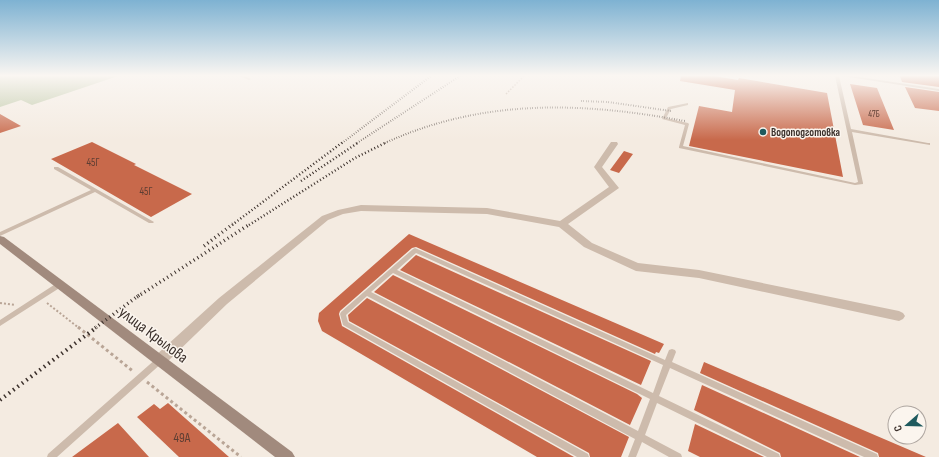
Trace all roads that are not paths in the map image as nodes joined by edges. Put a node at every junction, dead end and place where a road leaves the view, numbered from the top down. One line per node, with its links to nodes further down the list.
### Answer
1 (842, 97): 3 (lane)
2 (687, 104): 3 (lane)
3 (849, 130): 5 (lane)
4 (614, 144): 9 (street)
5 (928, 144)
6 (56, 168): 7 (lane)
7 (95, 190): 8 (lane); 10 (lane)
8 (151, 222)
9 (562, 224): 15 (street); 18 (street)
10 (0, 234)
11 (0, 239): 13 (street, улица Крылова)
12 (392, 270): 14 (lane); 19 (lane); 20 (lane)
13 (59, 284): 16 (lane); 18 (street, улица Крылова)
14 (367, 292): 21 (lane); 24 (lane)
15 (899, 316)
16 (0, 323)
17 (672, 352): 19 (lane)
18 (160, 360): 22 (lane); 23 (street, улица Крылова)
19 (667, 364): 20 (lane); 28 (lane)
20 (655, 398): 21 (lane); 27 (lane)
21 (640, 437): 25 (lane); 26 (lane)
22 (50, 457)
23 (287, 457)
24 (585, 457)
25 (632, 457)
26 (678, 457)
27 (776, 457)
28 (874, 457)

